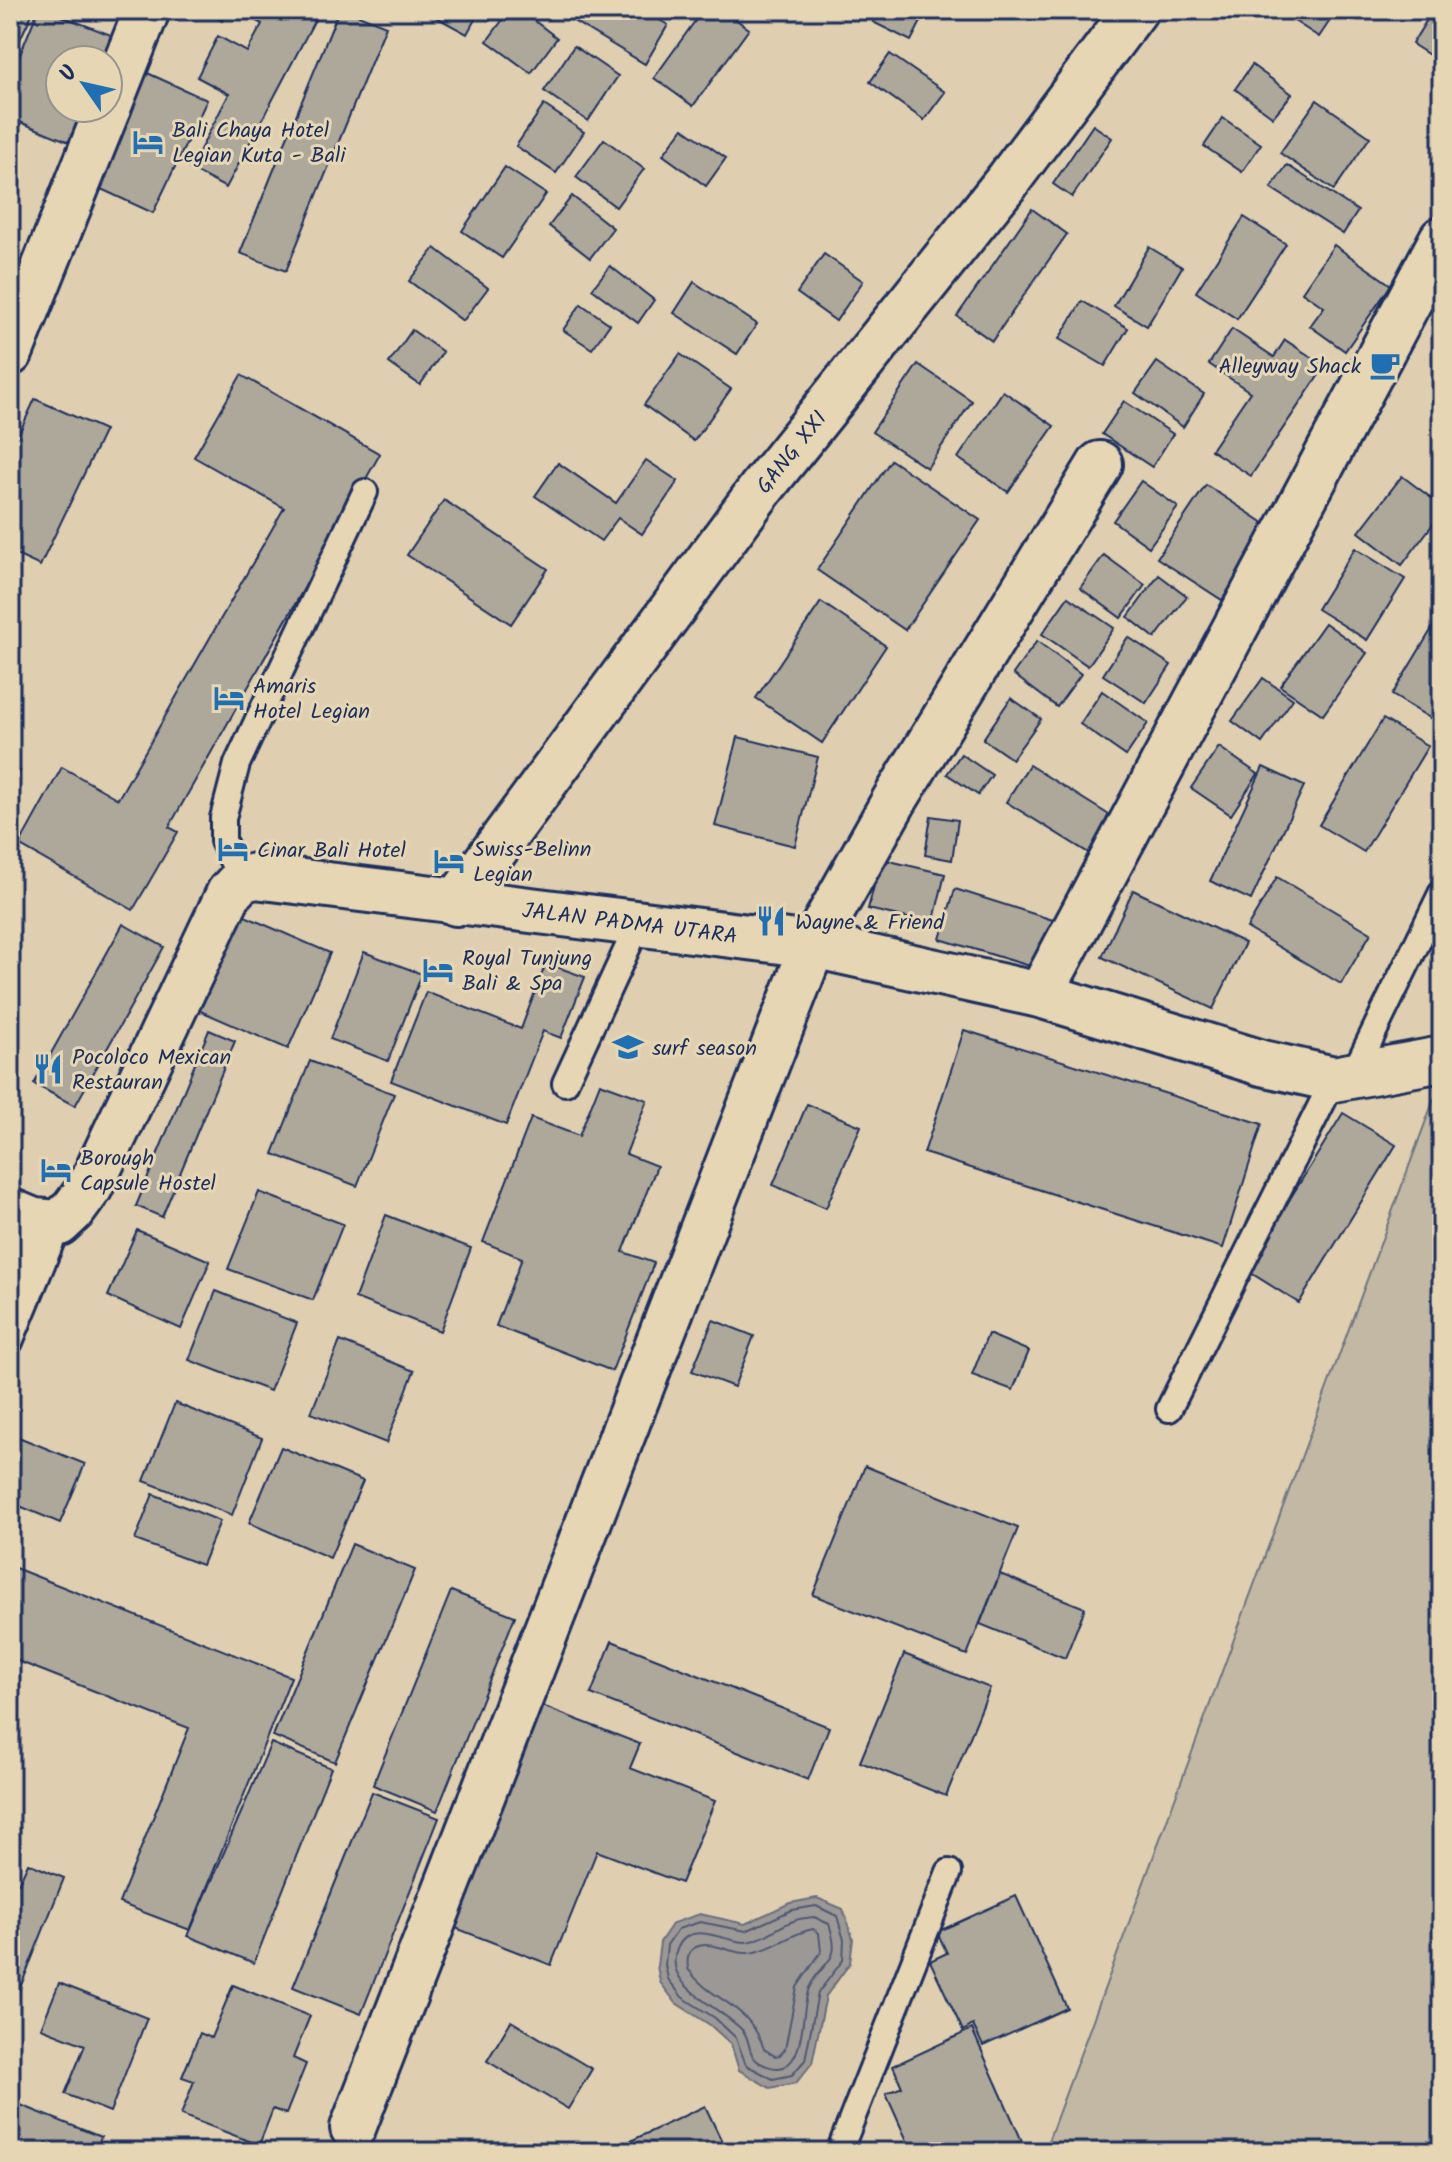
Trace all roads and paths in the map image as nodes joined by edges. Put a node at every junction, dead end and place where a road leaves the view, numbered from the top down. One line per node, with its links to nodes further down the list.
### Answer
1 (147, 10): 3 (street)
2 (1135, 10): 11 (street, GANG XXI)
3 (124, 68)
4 (102, 124): 6 (street)
5 (1442, 239): 14 (street)
6 (10, 353)
7 (1100, 464): 13 (street)
8 (365, 492): 9 (lane)
9 (241, 880): 11 (street, JALAN PADMA UTARA); 18 (street)
10 (1442, 892): 16 (lane)
11 (456, 903): 12 (street, JALAN PADMA UTARA)
12 (638, 925): 13 (street, JALAN PADMA UTARA); 17 (lane)
13 (813, 945): 14 (street, JALAN PADMA UTARA); 23 (street)
14 (1040, 995): 16 (street, JALAN PADMA UTARA)
15 (1442, 1059): 16 (street, JALAN PADMA UTARA)
16 (1343, 1078): 21 (lane)
17 (565, 1083)
18 (34, 1218): 19 (street); 20 (lane)
19 (10, 1283)
20 (10, 1342)
21 (1169, 1409)
22 (949, 1872): 24 (lane)
23 (353, 2128)
24 (839, 2152)

